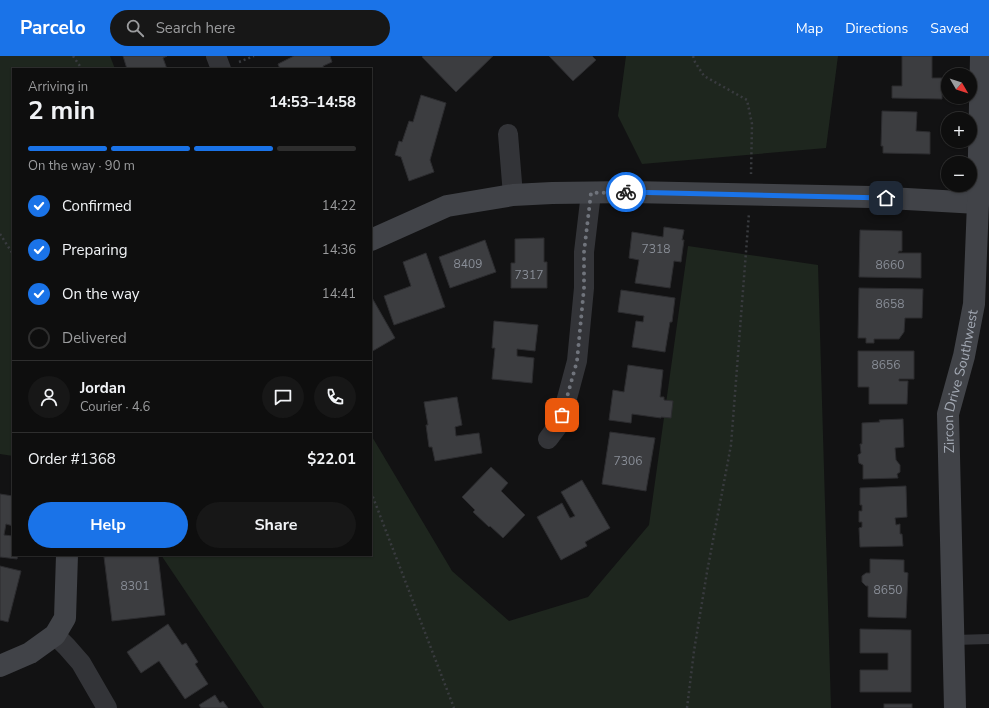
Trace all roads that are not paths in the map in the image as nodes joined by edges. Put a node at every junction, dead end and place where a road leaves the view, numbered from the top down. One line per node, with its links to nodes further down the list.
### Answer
1 (216, 56): 3 (street)
2 (981, 56): 7 (street, Zircon Drive Southwest)
3 (221, 68)
4 (508, 134): 6 (street)
5 (591, 193): 6 (street); 7 (street); 9 (street)
6 (514, 195): 8 (street)
7 (983, 203): 13 (street, Zircon Drive Southwest)
8 (372, 240)
9 (548, 439)
10 (66, 556): 11 (street)
11 (55, 635): 14 (street); 15 (street)
12 (989, 639): 13 (lane)
13 (954, 640): 16 (street, Zircon Drive Southwest)
14 (0, 666)
15 (107, 708)
16 (955, 708)

